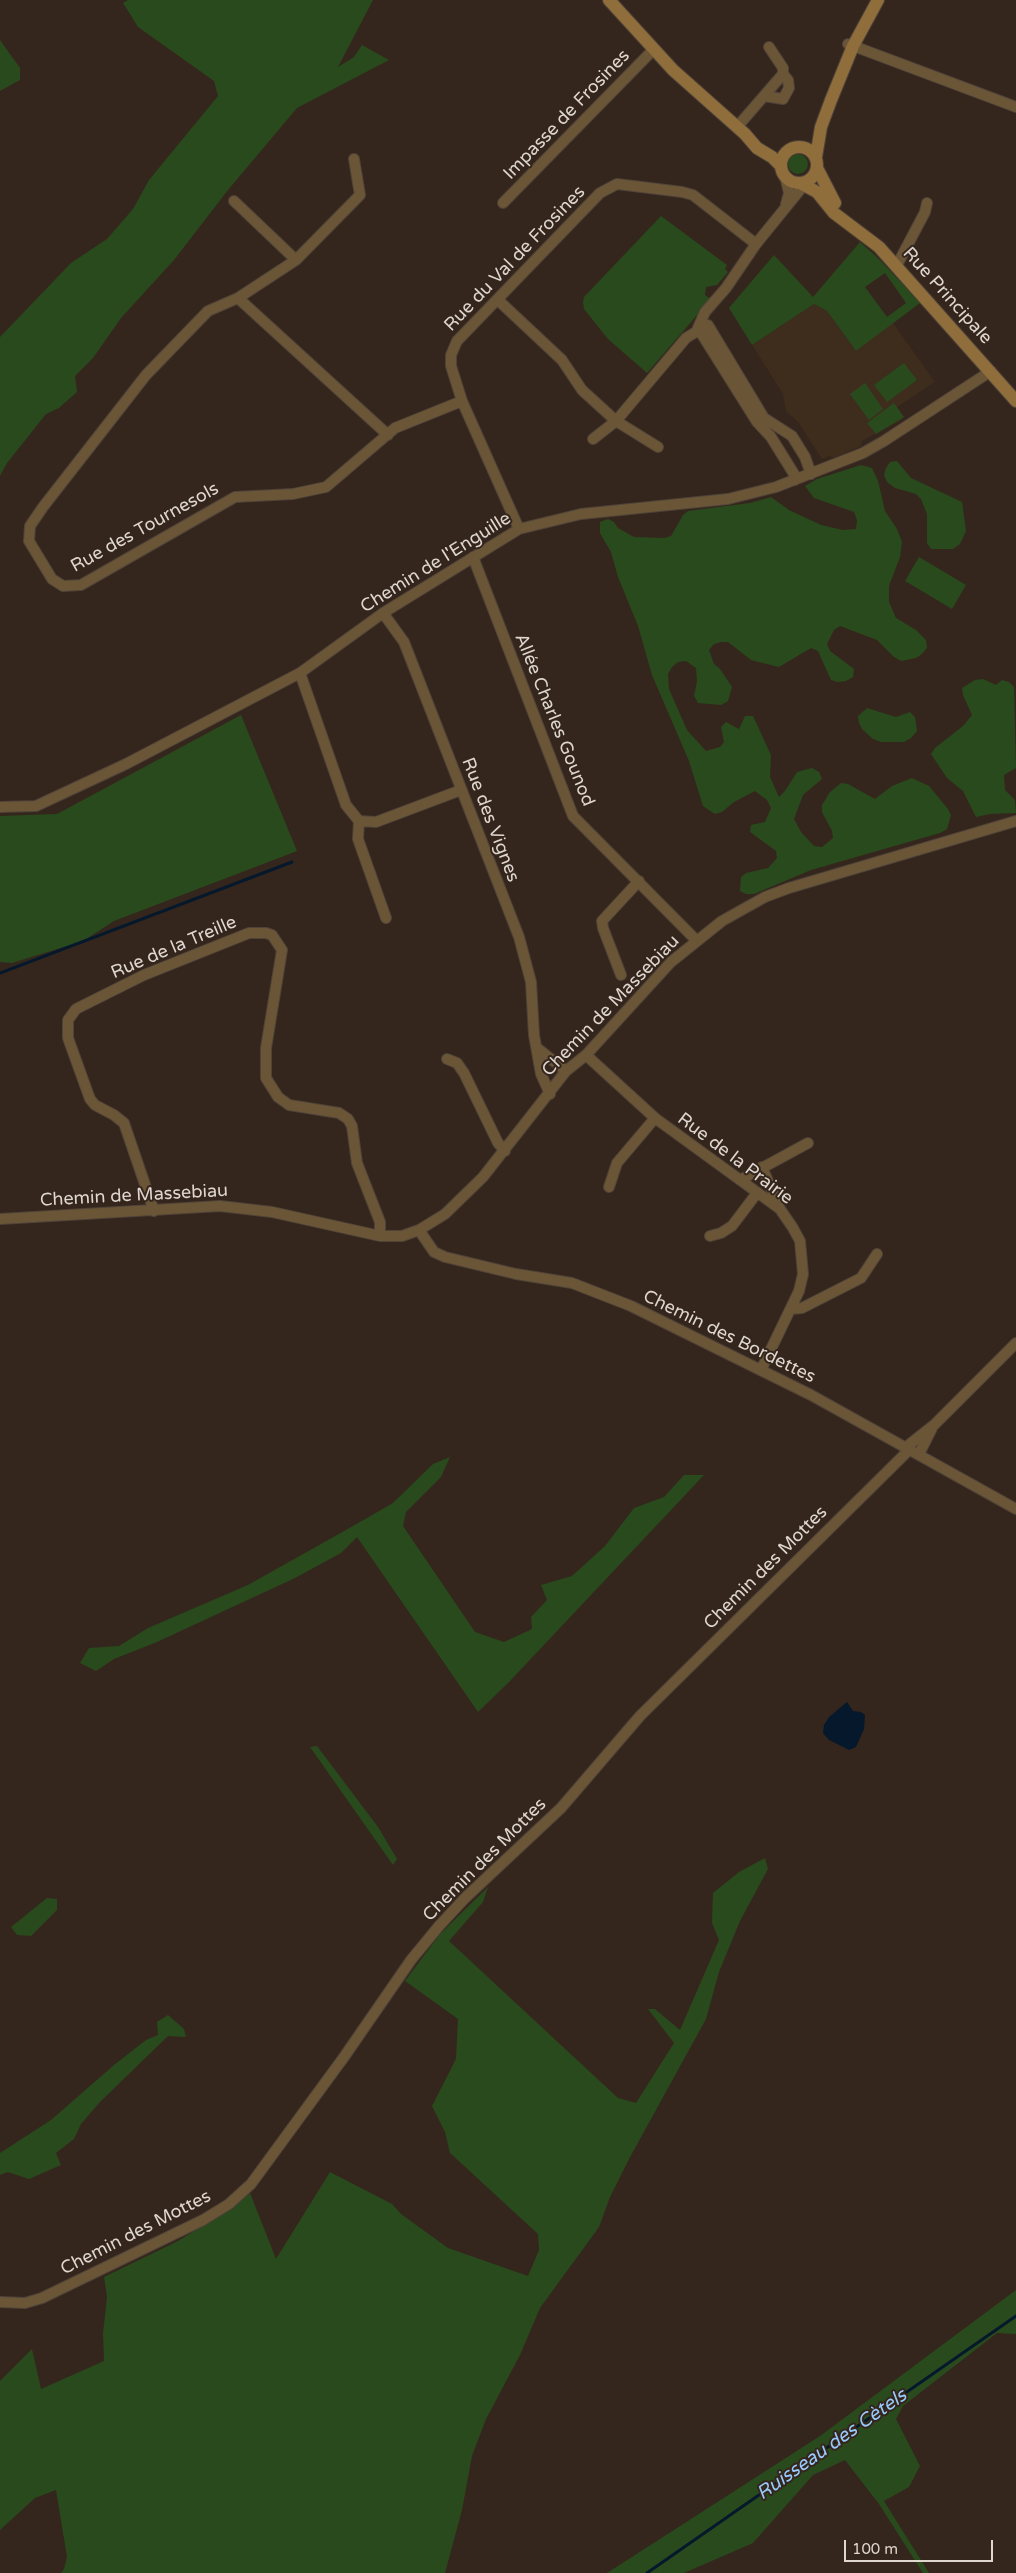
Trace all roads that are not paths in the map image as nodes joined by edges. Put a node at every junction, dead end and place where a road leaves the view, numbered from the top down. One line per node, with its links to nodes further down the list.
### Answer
1 (610, 0): 6 (main road)
2 (870, 0): 4 (main road)
3 (878, 0): 4 (main road)
4 (850, 45): 9 (street); 11 (main road)
5 (770, 47): 7 (street)
6 (654, 49): 10 (main road); 20 (street, Impasse de Frosines)
7 (783, 74): 8 (street); 8 (street)
8 (764, 96): 10 (street)
9 (1016, 107)
10 (737, 127): 12 (main road)
11 (820, 127): 13 (main road); 15 (main road)
12 (752, 142): 13 (main road); 16 (main road)
13 (795, 148): 15 (main road); 16 (main road)
14 (354, 159): 24 (street, Rue des Tournesols)
15 (816, 162): 17 (main road); 22 (main road, Rue Principale)
16 (783, 171): 17 (main road); 21 (street)
17 (805, 183): 21 (street); 22 (main road, Rue Principale)
18 (234, 201): 24 (street)
19 (926, 203): 25 (street)
20 (503, 204)
21 (786, 207): 23 (street)
22 (846, 221): 25 (main road, Rue Principale)
23 (756, 244): 27 (street, Rue du Val de Frosines); 28 (street)
24 (296, 260): 26 (street, Rue des Tournesols)
25 (896, 267): 29 (main road, Rue Principale)
26 (238, 298): 34 (street); 34 (street, Rue des Tournesols)
27 (498, 300): 30 (street, Rue du Val de Frosines); 32 (street)
28 (703, 327): 32 (street); 33 (street); 35 (street)
29 (992, 371): 31 (main road, Rue Principale); 38 (street, Chemin de l'Enguille)
30 (462, 401): 34 (street); 40 (street, Rue du Val de Frosines)
31 (1016, 401)
32 (616, 421): 36 (street); 37 (street)
33 (778, 428): 35 (street); 38 (street)
34 (388, 434)
35 (771, 437): 39 (street)
36 (593, 439)
37 (658, 447)
38 (811, 474): 39 (street, Chemin de l'Enguille)
39 (795, 480): 40 (street, Chemin de l'Enguille)
40 (519, 529): 41 (street, Chemin de l'Enguille)
41 (472, 557): 42 (street, Chemin de l'Enguille); 48 (street, Allée Charles Gounod)
42 (383, 614): 43 (street, Chemin de l'Enguille); 44 (street, Rue des Vignes)
43 (300, 673): 45 (street, Chemin de l'Enguille); 46 (street)
44 (461, 790): 46 (street); 52 (street, Rue des Vignes)
45 (0, 807)
46 (359, 821): 49 (street)
47 (1016, 821): 50 (street, Chemin de Massebiau)
48 (639, 881): 50 (street, Allée Charles Gounod); 51 (street)
49 (386, 918)
50 (696, 940): 53 (street, Chemin de Massebiau)
51 (621, 975)
52 (536, 1048): 55 (street); 56 (street, Rue des Vignes)
53 (586, 1055): 55 (street, Chemin de Massebiau); 57 (street, Rue de la Prairie)
54 (447, 1059): 59 (street)
55 (566, 1071): 56 (street, Chemin de Massebiau)
56 (550, 1094): 59 (street, Chemin de Massebiau)
57 (656, 1118): 61 (street, Rue de la Prairie); 62 (street)
58 (808, 1144): 60 (street)
59 (505, 1151): 67 (street, Chemin de Massebiau)
60 (762, 1167): 61 (street); 64 (street)
61 (740, 1180): 63 (street, Rue de la Prairie)
62 (609, 1186)
63 (757, 1192): 64 (street, Rue de la Prairie); 69 (street)
64 (780, 1209): 71 (street, Rue de la Prairie)
65 (154, 1211): 66 (street, Chemin de Massebiau); 68 (street, Chemin de Massebiau); 68 (street, Rue de la Treille)
66 (0, 1219)
67 (419, 1230): 68 (street, Chemin de Massebiau); 73 (street, Chemin des Bordettes)
68 (380, 1236)
69 (710, 1236)
70 (877, 1254): 71 (street)
71 (791, 1309): 73 (street, Rue de la Prairie)
72 (1016, 1343): 74 (street)
73 (761, 1370): 75 (street, Chemin des Bordettes)
74 (934, 1425): 75 (street, Chemin des Mottes); 76 (street)
75 (908, 1448): 76 (street, Chemin des Bordettes); 78 (street, Chemin des Mottes)
76 (919, 1454): 77 (street, Chemin des Bordettes)
77 (1016, 1509)
78 (0, 2302)

